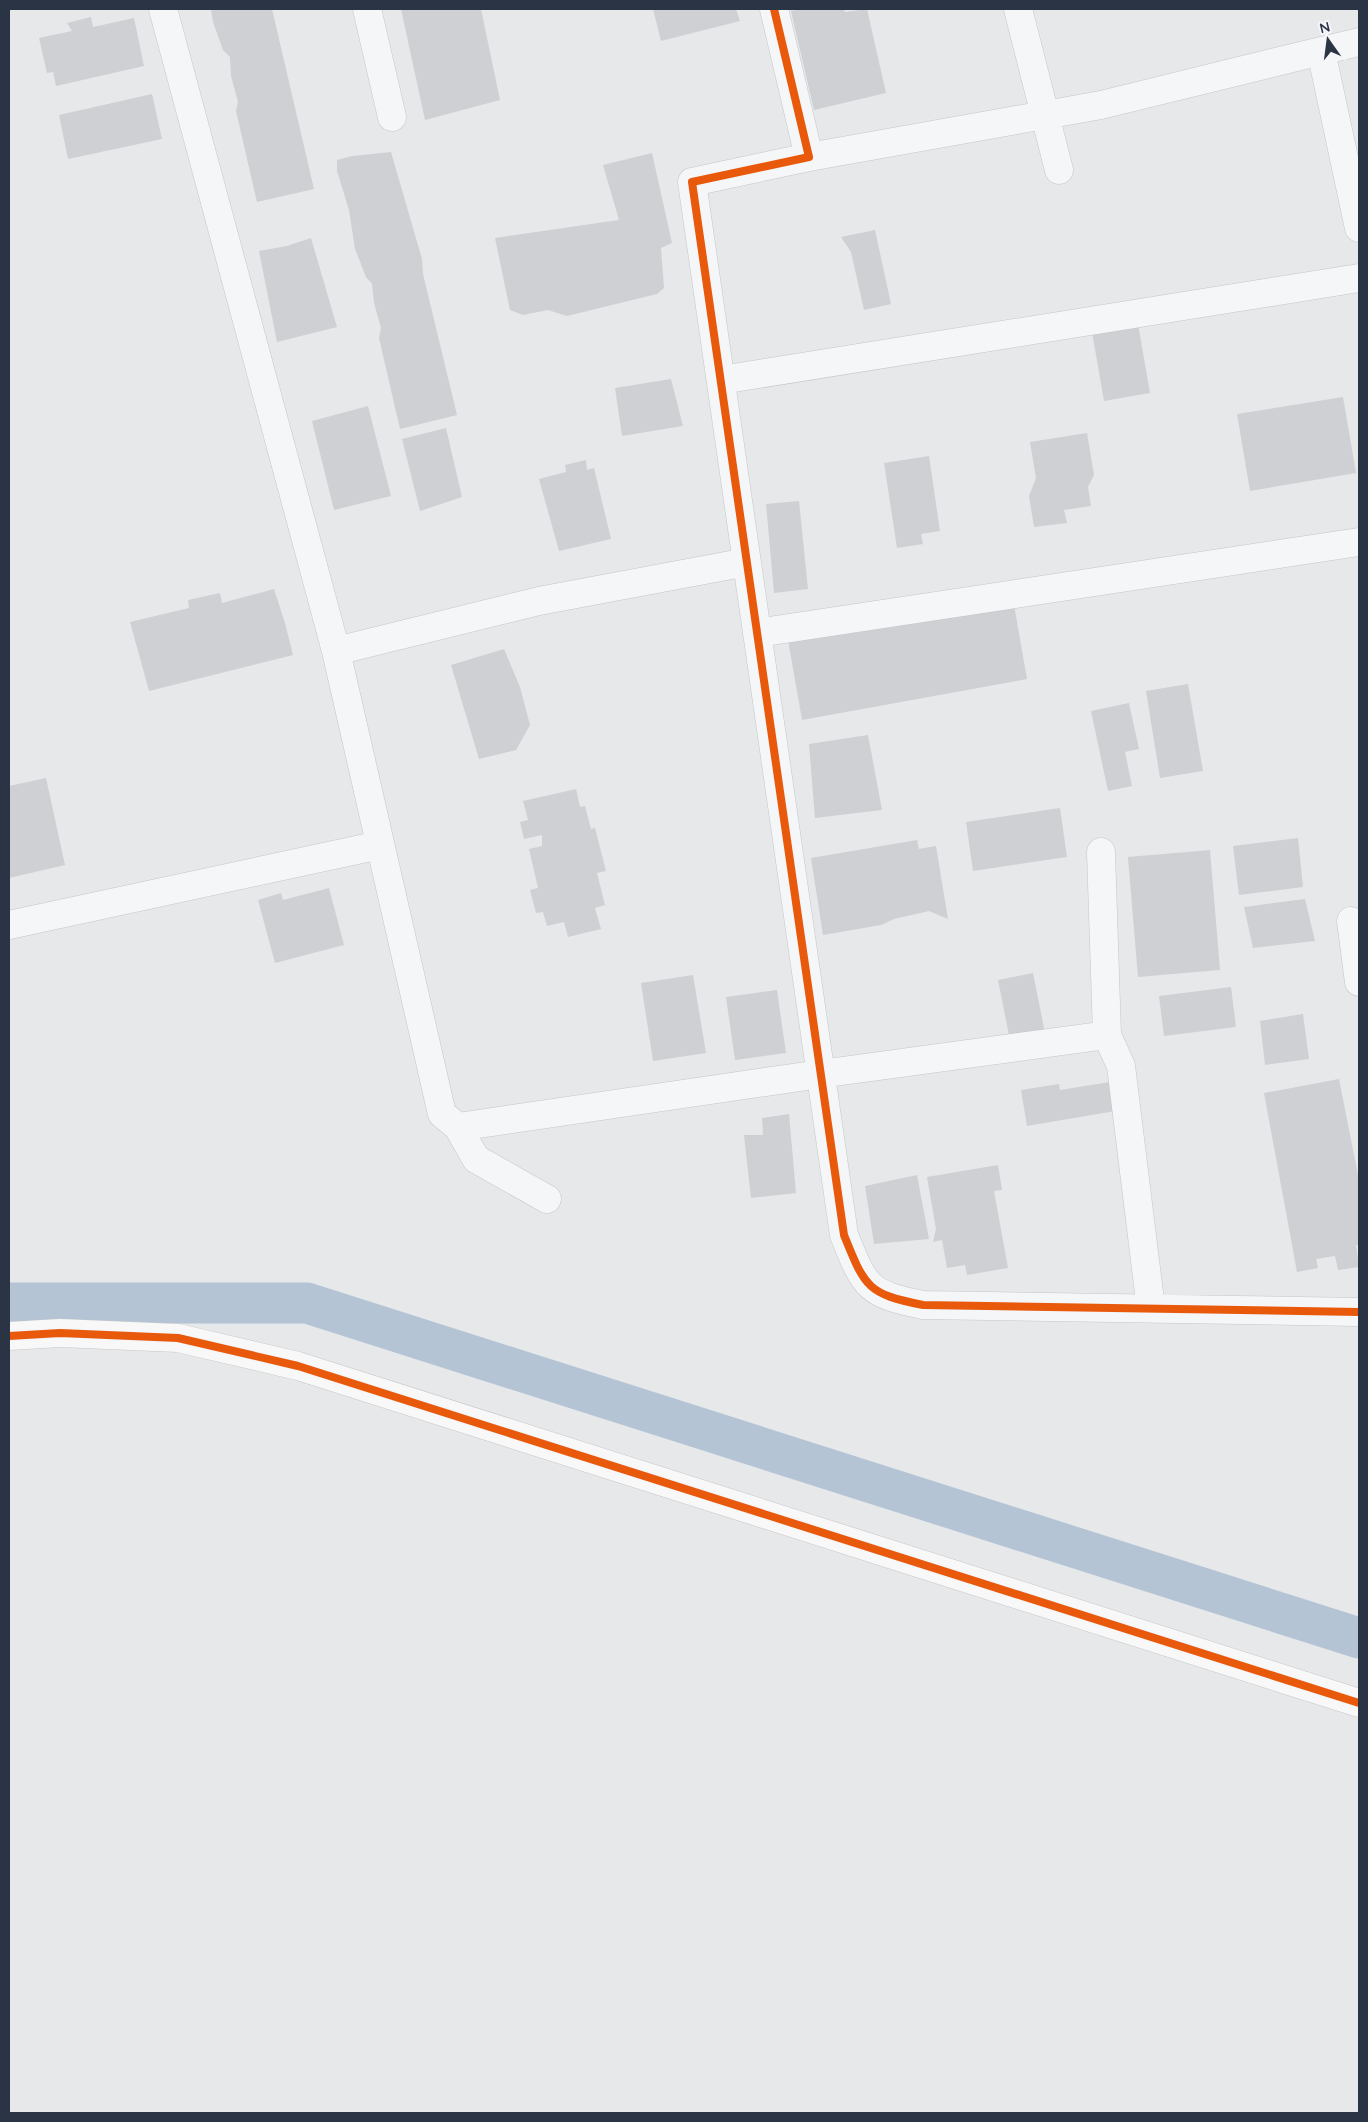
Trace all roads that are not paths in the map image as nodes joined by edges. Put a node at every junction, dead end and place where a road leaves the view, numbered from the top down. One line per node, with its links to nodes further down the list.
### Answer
1 (163, 9): 17 (street)
2 (367, 9): 8 (street)
3 (774, 9): 9 (street)
4 (1018, 9): 7 (street)
5 (1359, 42): 6 (street)
6 (1321, 50): 7 (street); 11 (street)
7 (1045, 115): 9 (street); 10 (street)
8 (392, 117)
9 (809, 158): 13 (street)
10 (1059, 170)
11 (1359, 228)
12 (1359, 278): 13 (street)
13 (721, 380): 15 (street)
14 (1359, 542): 16 (street)
15 (747, 562): 16 (street); 17 (street)
16 (757, 633): 24 (street)
17 (336, 651): 18 (street)
18 (380, 845): 21 (street); 25 (street)
19 (1102, 852): 23 (street)
20 (1351, 921): 22 (street)
21 (9, 925)
22 (1359, 982)
23 (1107, 1035): 24 (street); 27 (street)
24 (820, 1074): 25 (street); 27 (street)
25 (458, 1127): 26 (street)
26 (547, 1199)
27 (1151, 1309): 28 (street)
28 (1359, 1312)
29 (9, 1336): 30 (street)
30 (1359, 1703)

